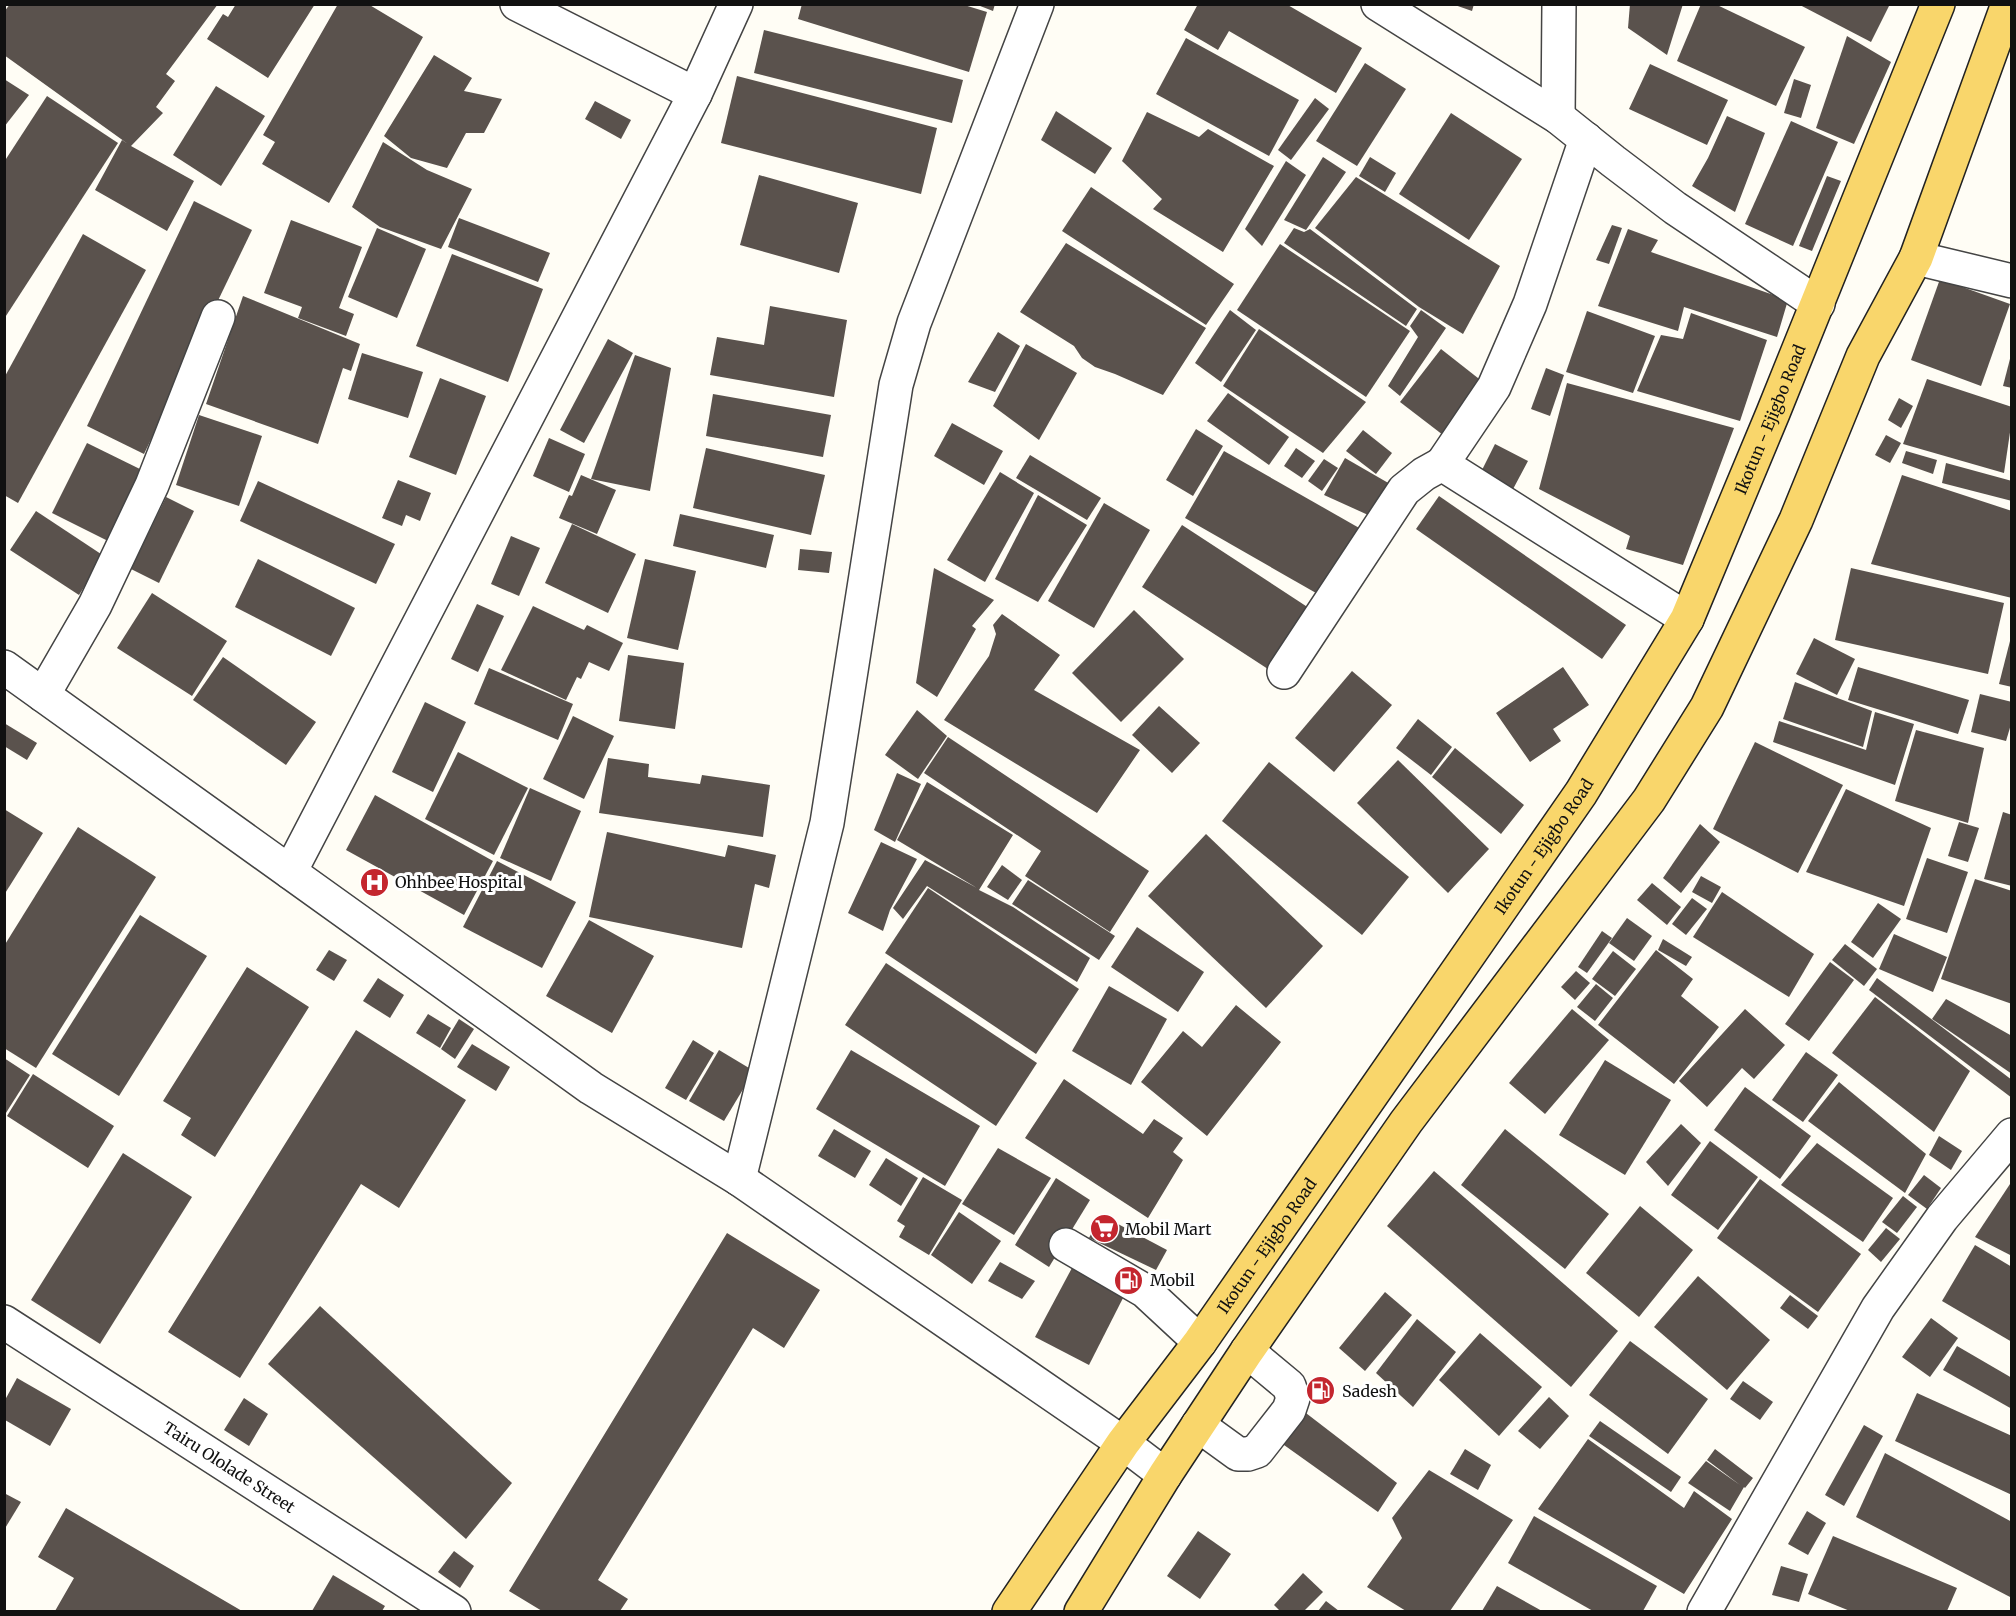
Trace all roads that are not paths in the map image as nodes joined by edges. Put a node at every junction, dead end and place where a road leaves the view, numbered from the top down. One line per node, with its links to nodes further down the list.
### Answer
1 (517, 4): 8 (street)
2 (736, 4): 8 (street)
3 (1037, 4): 22 (street)
4 (1378, 4): 9 (street)
5 (1559, 4): 9 (street)
6 (1938, 4): 13 (main road, Ikotun - Ejigbo Road)
7 (2008, 12): 11 (main road)
8 (695, 94): 20 (street)
9 (1558, 117): 10 (street)
10 (1586, 139): 13 (street); 15 (street)
11 (1916, 258): 12 (street); 26 (main road)
12 (2012, 281)
13 (1818, 303): 16 (main road, Ikotun - Ejigbo Road)
14 (218, 317): 19 (street)
15 (1442, 464): 16 (street); 18 (street)
16 (1687, 619): 25 (main road, Ikotun - Ejigbo Road)
17 (4, 667): 19 (street)
18 (1284, 672)
19 (43, 695): 20 (street)
20 (290, 872): 22 (street)
21 (2012, 1135): 33 (street)
22 (739, 1179): 28 (street)
23 (1066, 1245): 25 (street)
24 (4, 1322): 30 (street, Tairu Ololade Street)
25 (1200, 1342): 28 (main road, Ikotun - Ejigbo Road)
26 (1247, 1351): 27 (main road); 27 (street)
27 (1198, 1425): 29 (main road)
28 (1124, 1443): 29 (street); 31 (main road, Ikotun - Ejigbo Road)
29 (1165, 1475): 32 (main road)
30 (454, 1611)
31 (1009, 1611)
32 (1082, 1611)
33 (1704, 1611)

